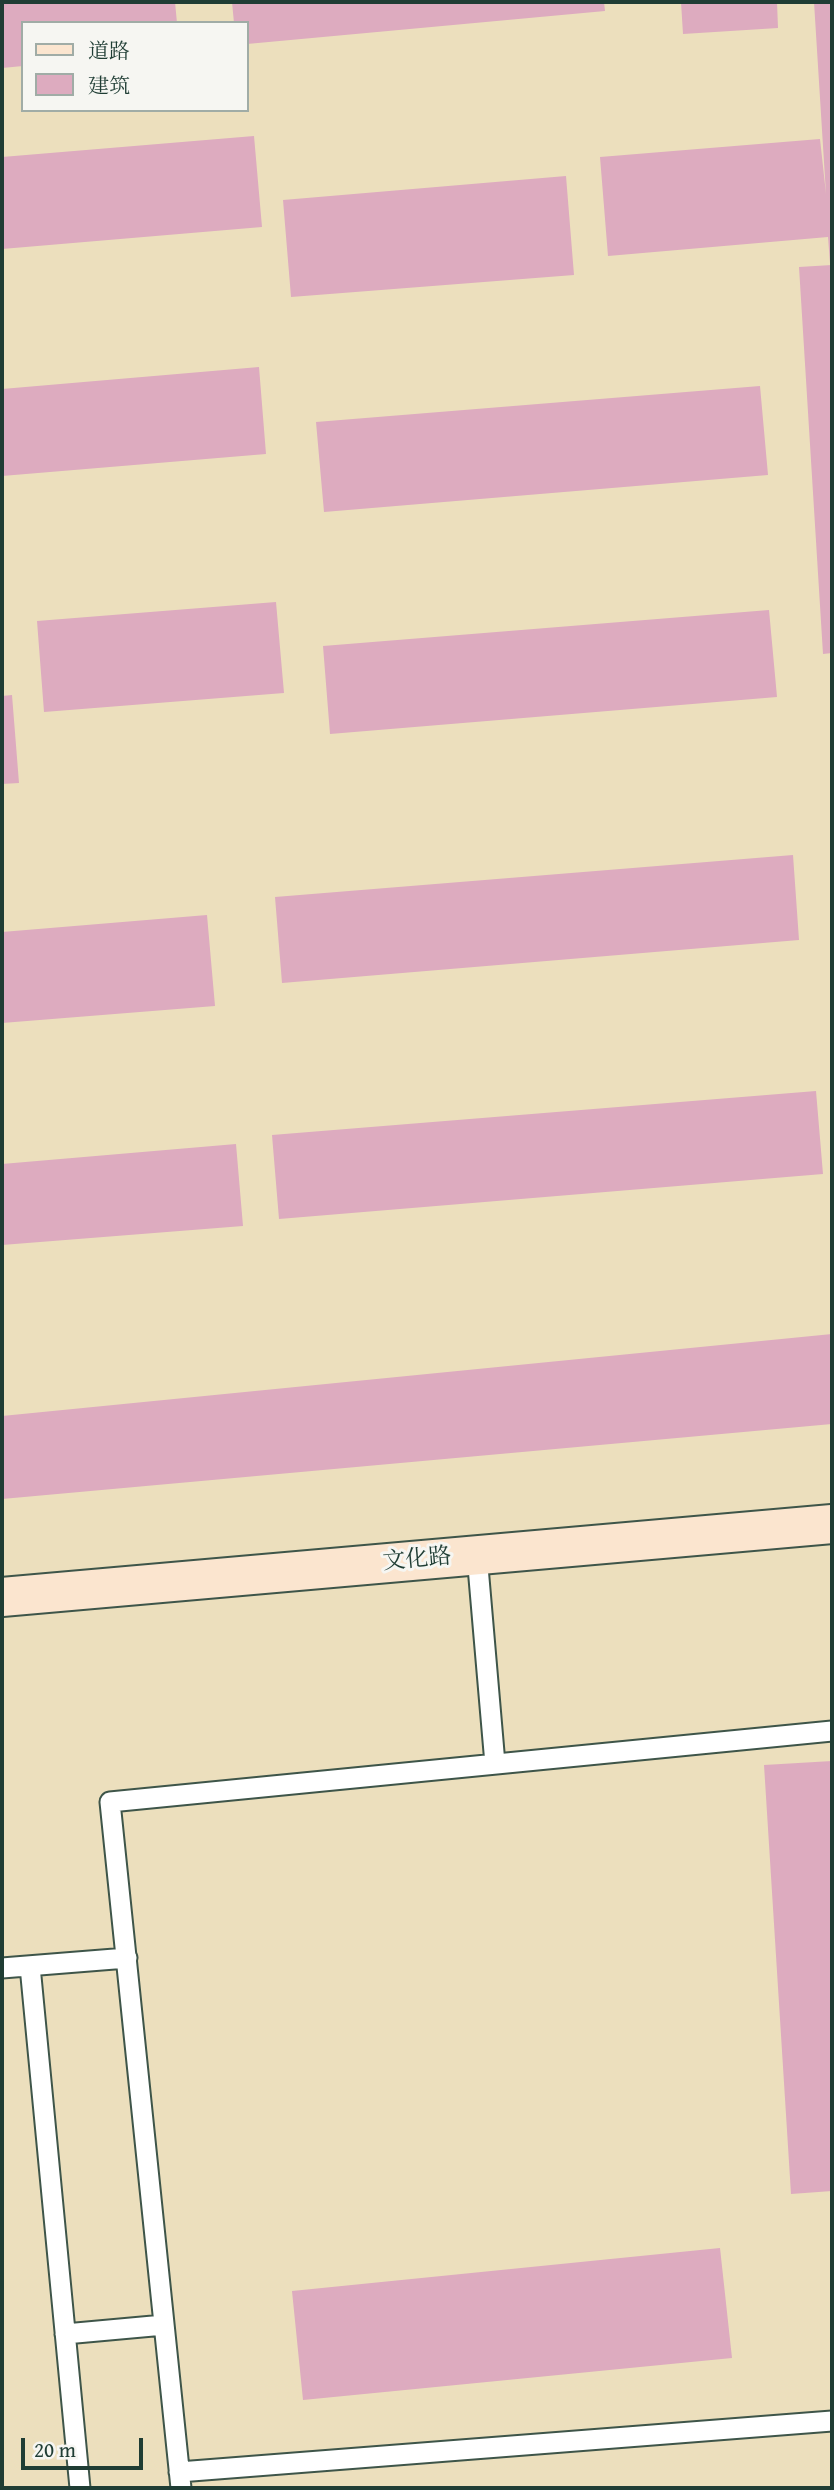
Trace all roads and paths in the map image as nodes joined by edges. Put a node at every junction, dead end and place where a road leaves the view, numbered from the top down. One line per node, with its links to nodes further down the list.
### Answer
1 (832, 1524): 2 (street, 文化路)
2 (477, 1555): 3 (street, 文化路); 5 (lane)
3 (2, 1597)
4 (832, 1731): 5 (lane)
5 (495, 1764): 6 (lane)
6 (127, 1958): 7 (lane); 9 (lane)
7 (30, 1966): 8 (lane); 10 (lane)
8 (2, 1968)
9 (164, 2325): 10 (lane); 12 (lane)
10 (65, 2334): 13 (lane)
11 (832, 2421): 12 (lane)
12 (180, 2480)
13 (80, 2488)

